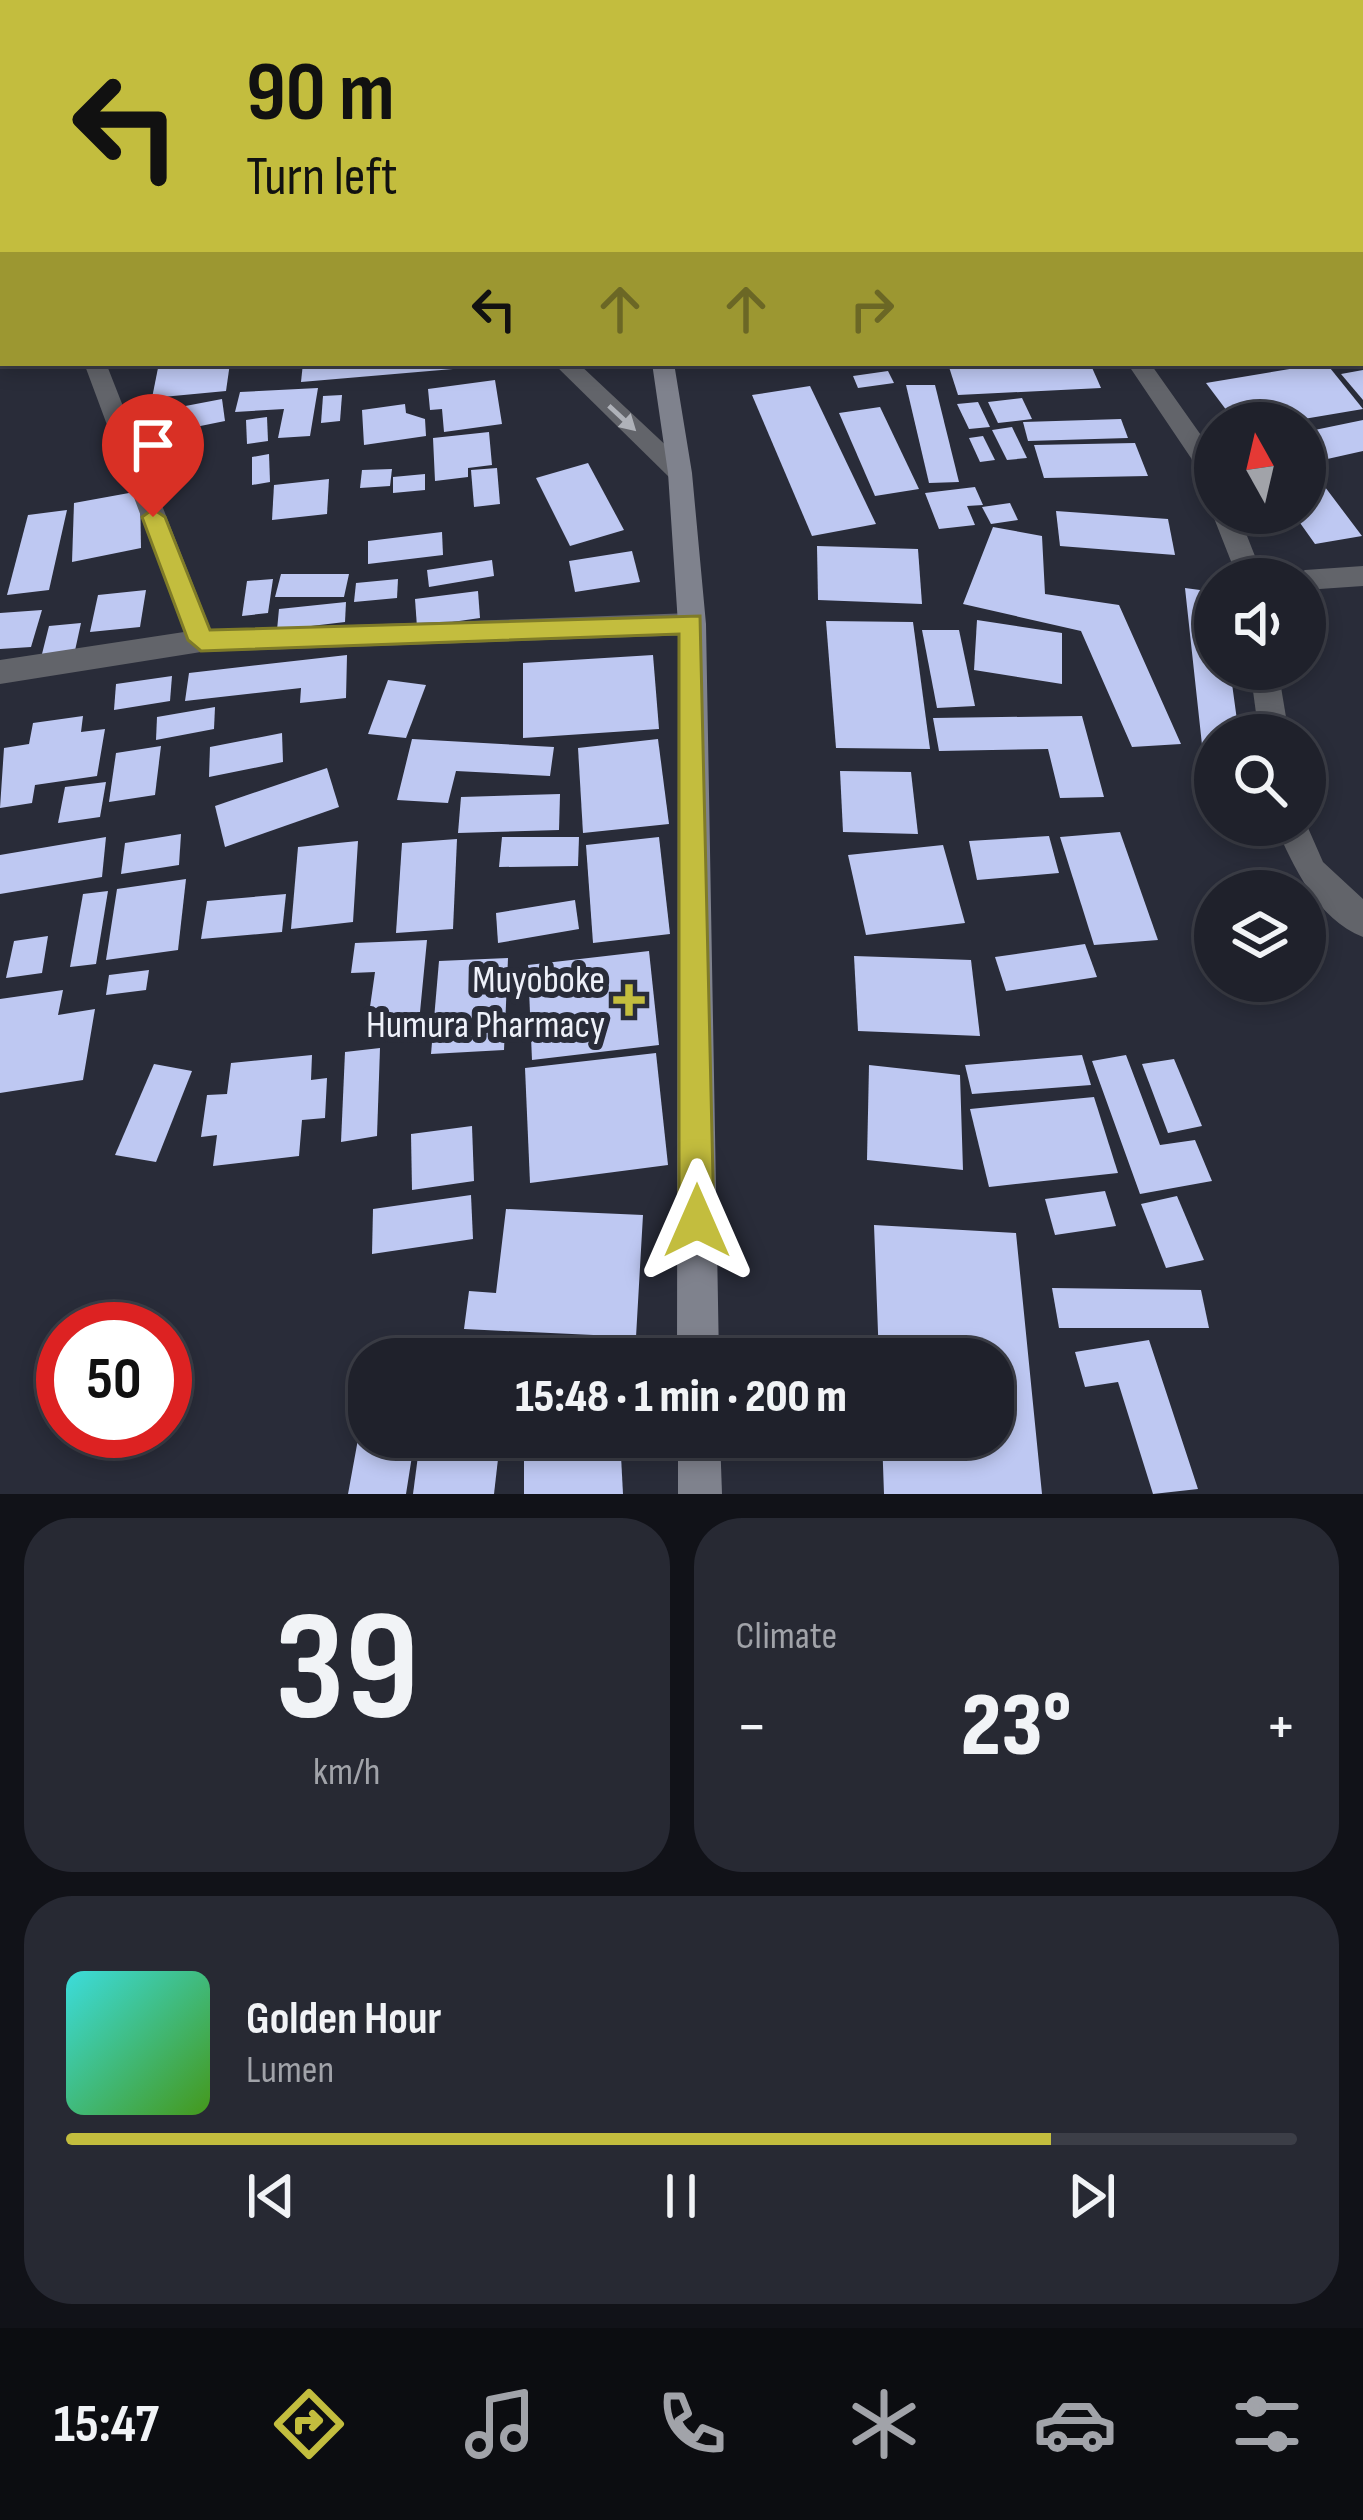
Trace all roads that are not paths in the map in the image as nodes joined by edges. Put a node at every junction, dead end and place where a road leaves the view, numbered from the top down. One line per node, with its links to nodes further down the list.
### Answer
1 (96, 366): 10 (street)
2 (567, 366): 6 (street, one-way to 6)
3 (663, 366): 6 (main road)
4 (1140, 366): 5 (street)
5 (1194, 443)
6 (680, 472): 9 (main road)
7 (1363, 576): 8 (street)
8 (1326, 579)
9 (692, 623): 10 (street); 14 (main road)
10 (201, 640): 11 (street)
11 (0, 672)
12 (1300, 846): 13 (street)
13 (1363, 921)
14 (698, 1338)
15 (699, 1458): 16 (main road)
16 (700, 1494)

